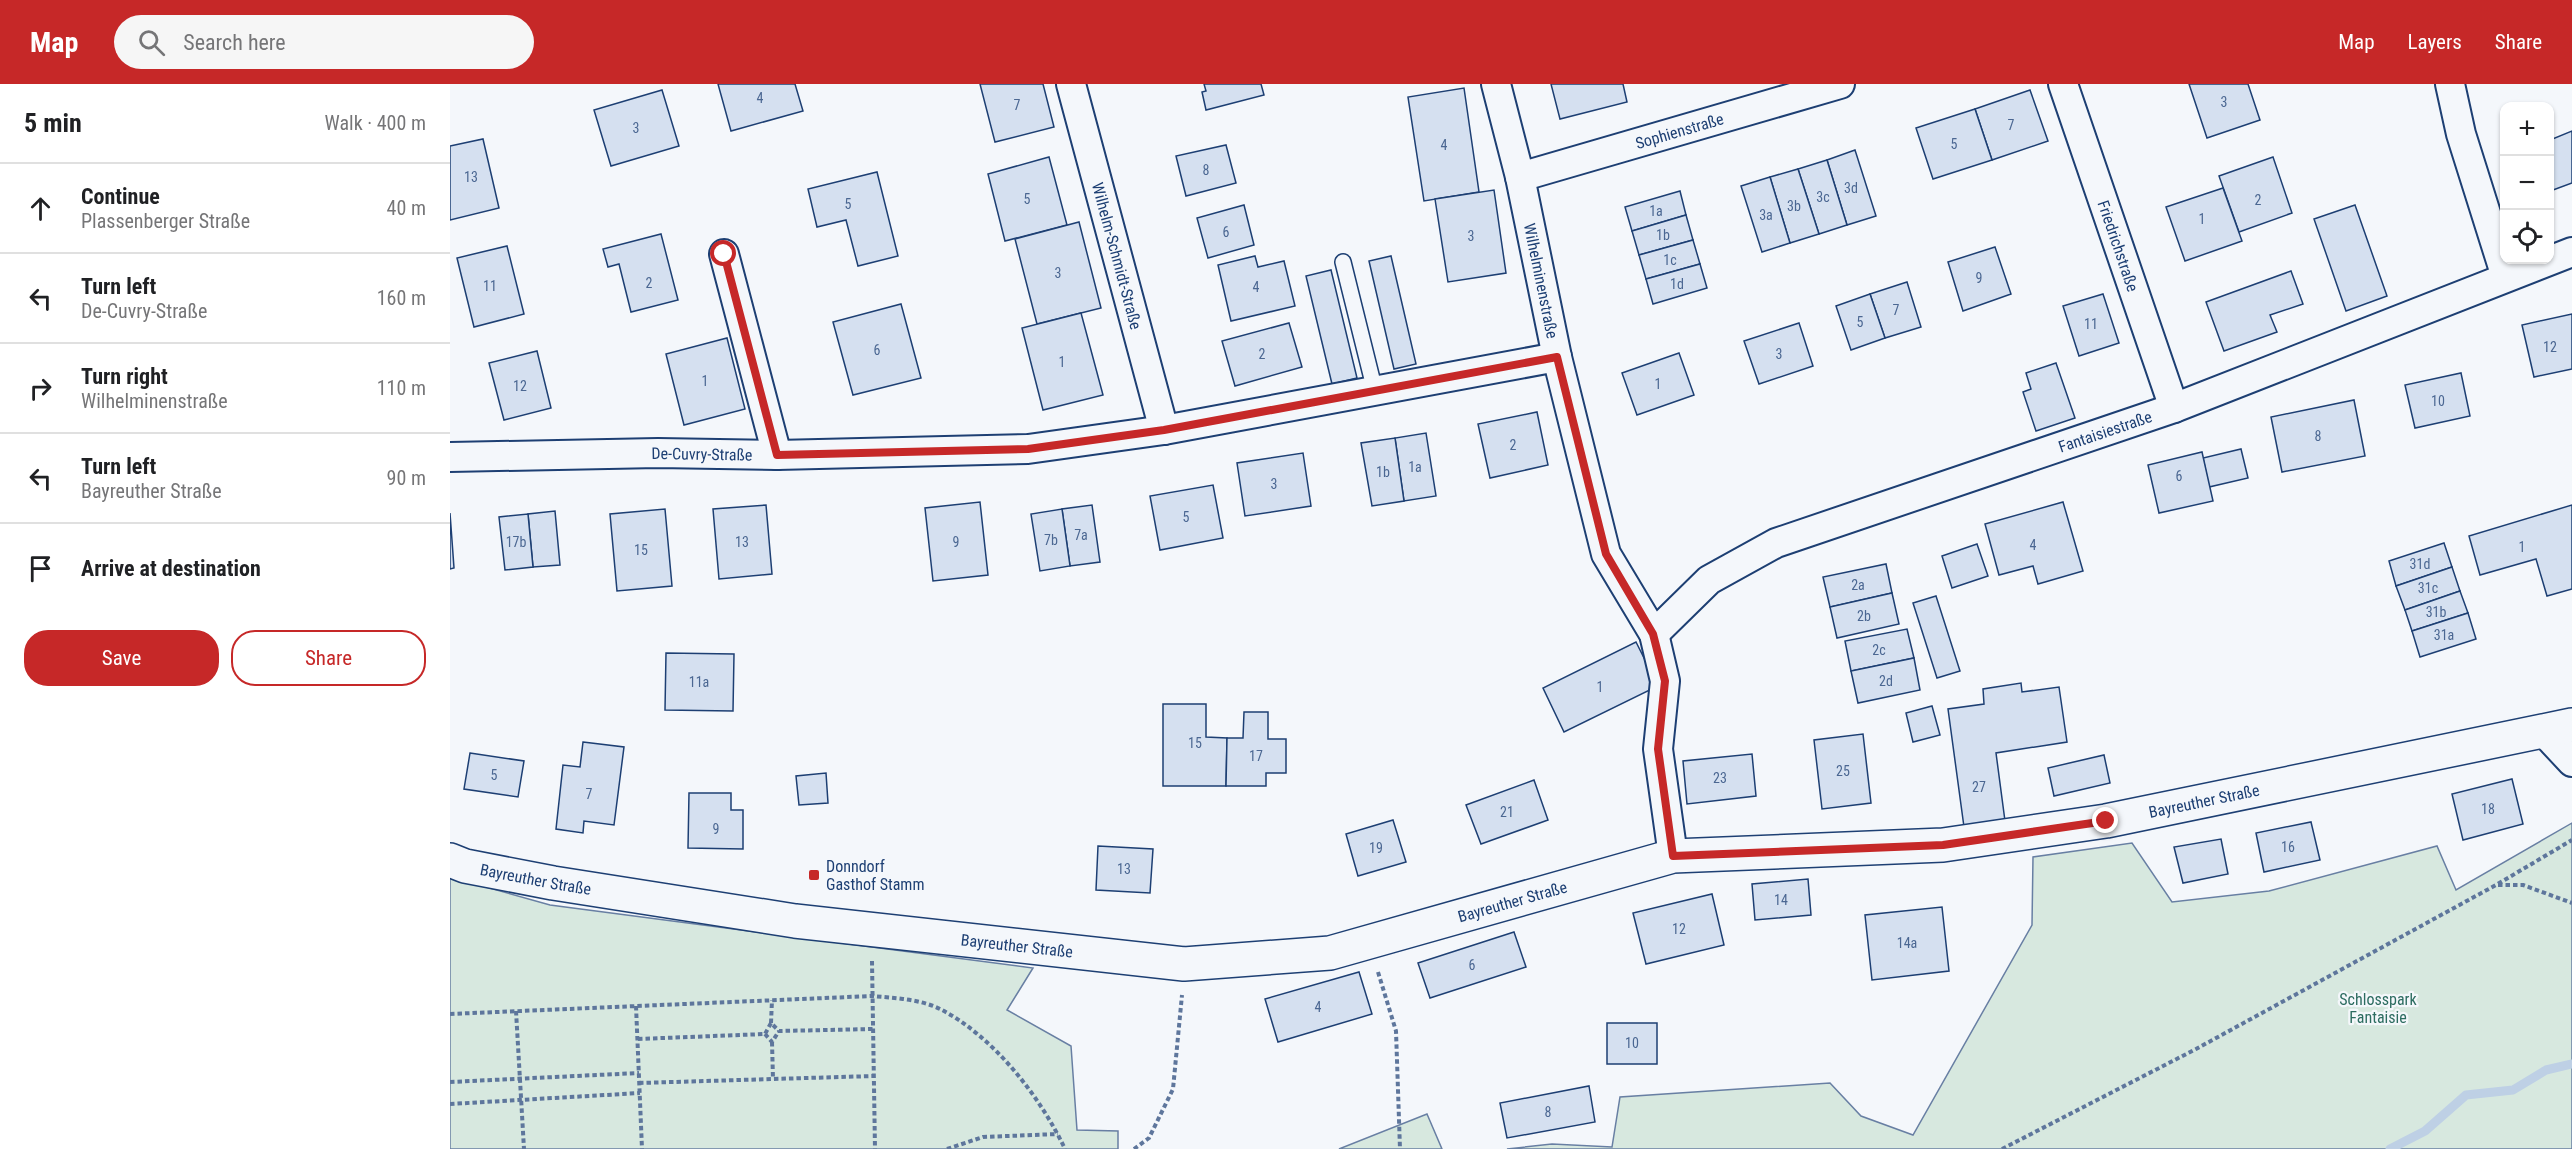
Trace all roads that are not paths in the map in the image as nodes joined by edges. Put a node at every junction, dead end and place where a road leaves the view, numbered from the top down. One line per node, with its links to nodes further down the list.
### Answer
1 (1071, 84): 14 (street, Wilhelm-Schmidt-Straße)
2 (1496, 84): 6 (street, Wilhelminenstraße)
3 (1840, 84): 6 (street, Sophienstraße)
4 (2063, 84): 13 (street, Friedrichstraße)
5 (2450, 84): 10 (street)
6 (1520, 177): 11 (street, Wilhelminenstraße)
7 (2572, 252): 10 (street, Fantaisiestraße)
8 (724, 254): 15 (street)
9 (1342, 262): 12 (lane)
10 (2506, 277): 13 (street, Fantaisiestraße)
11 (1557, 357): 12 (street, De-Cuvry-Straße); 17 (street, Wilhelminenstraße)
12 (1376, 391): 14 (street, De-Cuvry-Straße)
13 (2174, 408): 17 (street, Fantaisiestraße)
14 (1164, 430): 15 (street, De-Cuvry-Straße)
15 (777, 455): 16 (street, De-Cuvry-Straße)
16 (450, 458)
17 (1653, 634): 20 (street, Wilhelminenstraße)
18 (2558, 728): 19 (street); 20 (main road, Bayreuther Straße)
19 (2572, 762)
20 (1673, 856): 21 (main road, Bayreuther Straße)
21 (450, 860)

